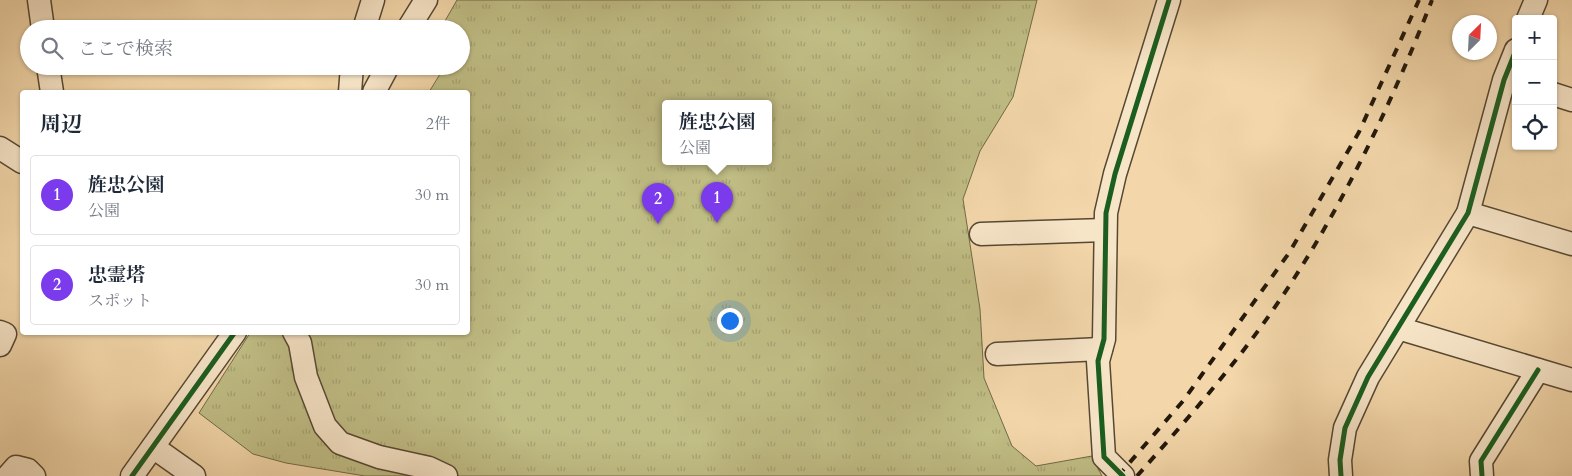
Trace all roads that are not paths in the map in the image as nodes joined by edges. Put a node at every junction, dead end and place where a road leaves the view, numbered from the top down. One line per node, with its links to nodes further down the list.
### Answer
1 (39, 0): 7 (street)
2 (373, 0): 8 (street)
3 (426, 0): 9 (street)
4 (1169, 0): 23 (street)
5 (1536, 0): 6 (street)
6 (1530, 15)
7 (42, 20)
8 (367, 20)
9 (414, 20)
10 (1514, 60): 14 (street)
11 (49, 75): 15 (street)
12 (351, 75): 16 (street)
13 (383, 75): 17 (street)
14 (1510, 81): 22 (street)
15 (52, 90)
16 (350, 90)
17 (375, 90)
18 (1557, 95): 19 (street)
19 (1572, 100)
20 (0, 148): 21 (street)
21 (20, 161)
22 (1468, 213): 25 (street); 26 (street)
23 (1105, 230): 24 (street); 30 (street)
24 (981, 234)
25 (1572, 244)
26 (1398, 328): 33 (street); 42 (street)
27 (0, 332): 31 (street)
28 (233, 335): 35 (street)
29 (296, 335): 40 (street)
30 (1103, 344): 32 (street); 41 (street)
31 (0, 345)
32 (997, 354)
33 (1538, 370): 34 (street); 43 (street)
34 (1572, 380)
35 (153, 447): 38 (street); 39 (street)
36 (8, 476): 37 (street)
37 (34, 476)
38 (132, 476)
39 (194, 476)
40 (446, 476)
41 (1123, 476)
42 (1341, 476)
43 (1482, 476)

